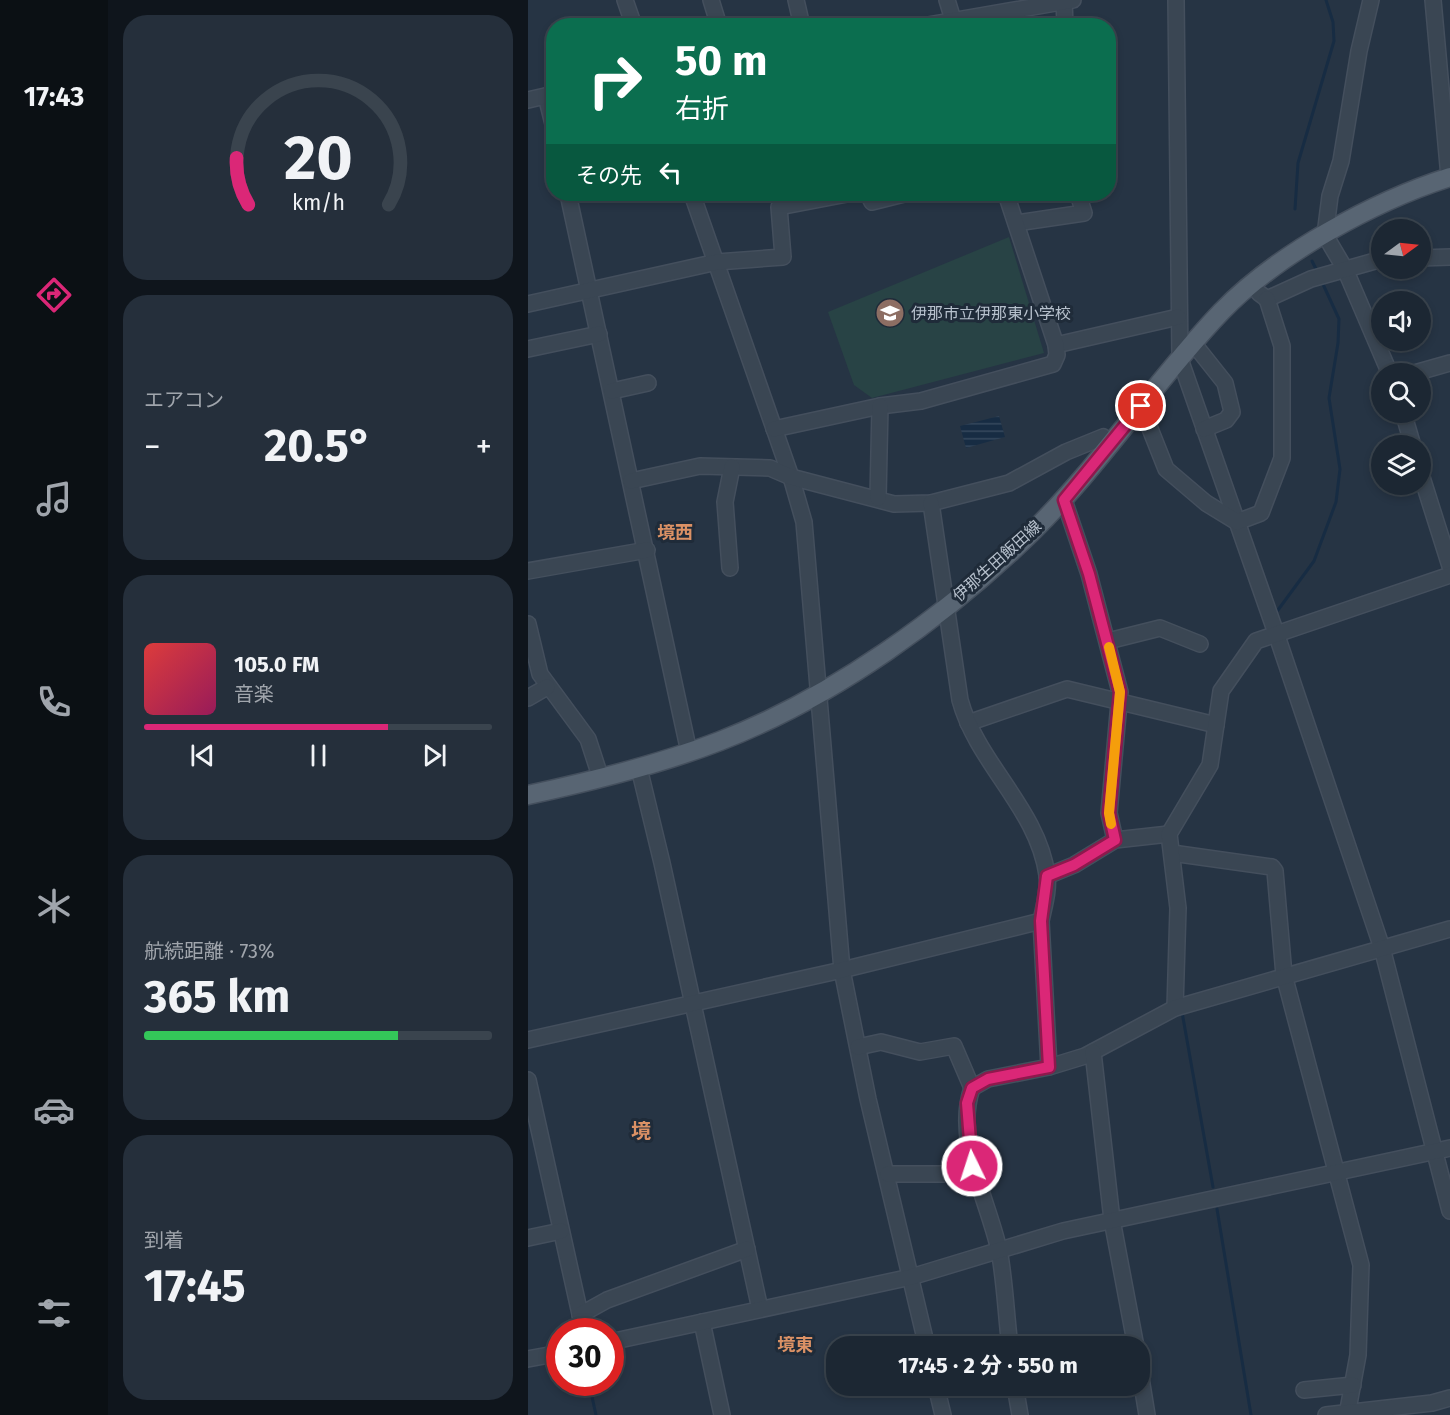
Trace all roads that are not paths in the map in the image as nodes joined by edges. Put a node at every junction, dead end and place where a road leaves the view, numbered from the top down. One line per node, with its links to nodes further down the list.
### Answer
1 (625, 0): 9 (street)
2 (711, 0): 10 (street)
3 (796, 0): 11 (street)
4 (947, 0): 12 (street)
5 (1067, 0): 13 (street); 14 (street)
6 (1176, 0): 34 (street)
7 (1371, 0): 24 (street)
8 (1433, 0): 17 (street)
9 (631, 18)
10 (717, 18)
11 (800, 18)
12 (952, 18)
13 (979, 18)
14 (1066, 18)
15 (546, 96): 16 (street)
16 (528, 100)
17 (1449, 177): 24 (main road, 伊那生田飯田線)
18 (570, 201): 31 (street)
19 (695, 201): 27 (street)
20 (810, 201): 27 (street)
21 (1008, 201): 23 (street)
22 (1080, 201): 23 (street)
23 (1016, 223): 37 (street)
24 (1325, 235): 29 (street); 30 (main road, 伊那生田飯田線)
25 (1431, 258): 26 (street)
26 (1450, 258)
27 (717, 262): 31 (street); 47 (street)
28 (1371, 262): 29 (street)
29 (1345, 269): 32 (street); 40 (street)
30 (1250, 286): 32 (street); 36 (main road, 伊那生田飯田線)
31 (590, 291): 33 (street); 35 (street)
32 (1267, 299): 57 (street)
33 (528, 304)
34 (1178, 317): 37 (street); 39 (street)
35 (599, 334): 38 (street); 44 (street)
36 (1194, 344): 39 (main road, 伊那生田飯田線); 48 (street)
37 (1056, 345): 45 (street)
38 (528, 350)
39 (1180, 359): 46 (main road, 伊那生田飯田線); 48 (street)
40 (1385, 363)
41 (1450, 363): 42 (street)
42 (1431, 368)
43 (648, 383): 44 (street)
44 (612, 391): 52 (street)
45 (880, 406): 47 (street); 54 (street)
46 (1141, 406): 49 (main road, 伊那生田飯田線); 57 (street)
47 (774, 429): 51 (street)
48 (1204, 429): 57 (street)
49 (1109, 445): 55 (main road, 伊那生田飯田線); 56 (street)
50 (732, 467): 51 (street); 52 (street); 60 (street)
51 (791, 477): 54 (street); 69 (street)
52 (631, 481): 58 (street)
53 (1428, 495): 59 (street)
54 (878, 498): 56 (street)
55 (1064, 500): 63 (main road, 伊那生田飯田線); 66 (street)
56 (931, 503): 63 (street)
57 (1237, 522): 65 (street)
58 (647, 550): 61 (street); 74 (street)
59 (1450, 566)
60 (730, 568)
61 (528, 571)
62 (1450, 575): 65 (street)
63 (947, 606): 69 (main road, 伊那生田飯田線); 72 (street)
64 (529, 631): 68 (street)
65 (1276, 633): 73 (street); 84 (street)
66 (1108, 641): 67 (street); 71 (street)
67 (1200, 644)
68 (548, 687): 70 (street); 76 (street)
69 (820, 692): 74 (main road, 伊那生田飯田線); 85 (street)
70 (528, 698)
71 (1119, 699): 72 (street); 73 (street); 79 (street)
72 (968, 723): 81 (street)
73 (1216, 725): 78 (street)
74 (689, 752): 75 (main road, 伊那生田飯田線)
75 (639, 768): 76 (main road, 伊那生田飯田線); 87 (street)
76 (601, 779): 77 (main road, 伊那生田飯田線)
77 (528, 795)
78 (1169, 834): 79 (street); 80 (street)
79 (1115, 840): 81 (street)
80 (1175, 854): 86 (street); 88 (street)
81 (1047, 876): 82 (street)
82 (1041, 921): 85 (street); 92 (street)
83 (1450, 929): 84 (street)
84 (1382, 948): 86 (street); 95 (street)
85 (842, 970): 87 (street); 90 (street)
86 (1284, 975): 88 (street); 97 (street)
87 (693, 1003): 89 (street); 103 (street)
88 (1180, 1006): 91 (street)
89 (528, 1040)
90 (858, 1047): 94 (street); 98 (street)
91 (1093, 1052): 92 (street); 100 (street)
92 (1049, 1067): 94 (street)
93 (528, 1080): 101 (street)
94 (972, 1088): 96 (street)
95 (1442, 1150): 97 (street); 99 (street)
96 (972, 1166): 98 (street); 104 (street)
97 (1335, 1173): 100 (street); 116 (street)
98 (888, 1174): 105 (street)
99 (1450, 1211)
100 (1112, 1220): 104 (street); 112 (street)
101 (557, 1232): 102 (street); 107 (street)
102 (528, 1238)
103 (747, 1249): 106 (street); 107 (street)
104 (999, 1252): 105 (street); 111 (street)
105 (911, 1276): 106 (street); 110 (street)
106 (760, 1309): 109 (street)
107 (580, 1315): 108 (street)
108 (581, 1318)
109 (702, 1322): 113 (street); 123 (street)
110 (925, 1336)
111 (1009, 1336)
112 (1134, 1336)
113 (624, 1338)
114 (546, 1356): 115 (street)
115 (528, 1359)
116 (1353, 1385): 117 (street); 122 (street)
117 (1305, 1390)
118 (938, 1396): 124 (street)
119 (1017, 1396): 125 (street)
120 (1144, 1396): 126 (street)
121 (1450, 1398): 122 (street)
122 (1347, 1414): 127 (street)
123 (722, 1415)
124 (943, 1415)
125 (1020, 1415)
126 (1147, 1415)
127 (1326, 1415)

